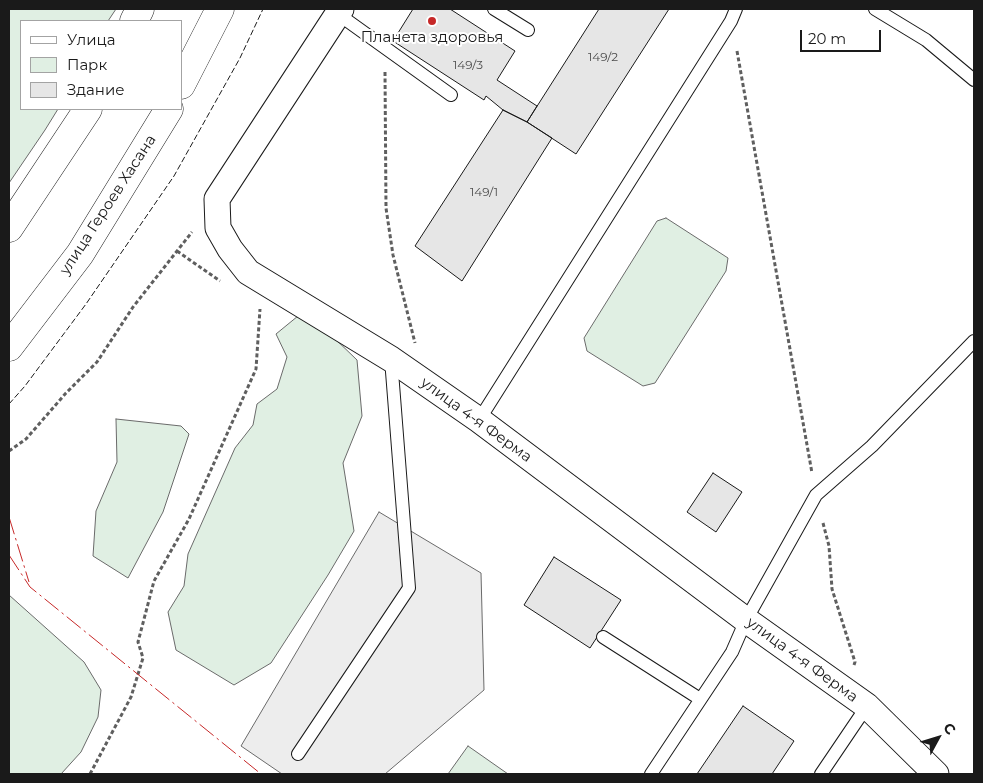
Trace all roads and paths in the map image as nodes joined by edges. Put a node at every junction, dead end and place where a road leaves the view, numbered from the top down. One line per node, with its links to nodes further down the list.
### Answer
1 (220, 9): 9 (main road)
2 (494, 9): 6 (lane)
3 (875, 9): 8 (lane)
4 (340, 11): 7 (lane); 18 (street, улица 4-я Ферма)
5 (734, 15): 20 (lane); 22 (path)
6 (528, 30)
7 (385, 49): 10 (lane); 19 (path)
8 (974, 80)
9 (182, 83)
10 (451, 95)
11 (87, 110): 13 (main road)
12 (168, 110): 17 (main road, улица Героев Хасана)
13 (9, 228)
14 (222, 282): 21 (path)
15 (252, 303): 28 (path)
16 (974, 341): 22 (lane)
17 (9, 347)
18 (391, 359): 19 (street, улица 4-я Ферма); 27 (lane)
19 (424, 382): 20 (street, улица 4-я Ферма)
20 (479, 420): 23 (street, улица 4-я Ферма)
21 (9, 451)
22 (816, 495): 23 (lane); 26 (path)
23 (746, 620): 25 (lane); 26 (street, улица 4-я Ферма)
24 (604, 637): 25 (lane)
25 (700, 699): 29 (lane)
26 (859, 700): 30 (lane); 31 (street, улица 4-я Ферма)
27 (298, 754)
28 (90, 774)
29 (650, 774)
30 (821, 774)
31 (936, 774)

